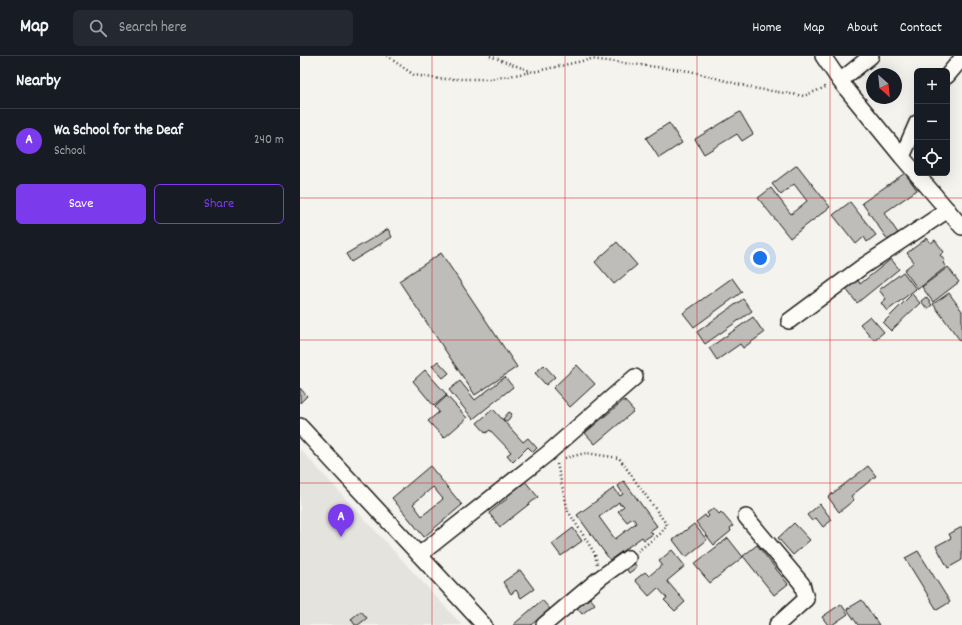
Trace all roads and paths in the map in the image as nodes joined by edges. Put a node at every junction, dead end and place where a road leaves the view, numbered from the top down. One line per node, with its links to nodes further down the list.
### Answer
1 (387, 56): 6 (path)
2 (490, 56): 6 (path)
3 (823, 56): 8 (street)
4 (871, 56): 8 (street)
5 (962, 58): 7 (street)
6 (533, 72): 8 (path)
7 (950, 72)
8 (840, 80): 10 (street)
9 (914, 130): 10 (street)
10 (902, 157): 11 (street)
11 (948, 210): 12 (street); 13 (street)
12 (962, 227)
13 (790, 321)
14 (635, 377): 16 (street)
15 (300, 426): 18 (street)
16 (552, 458): 18 (street); 19 (path); 20 (path)
17 (746, 517): 21 (street)
18 (419, 554): 22 (street)
19 (628, 558): 20 (street)
20 (600, 578): 23 (street)
21 (780, 624)
22 (484, 625)
23 (544, 625)

